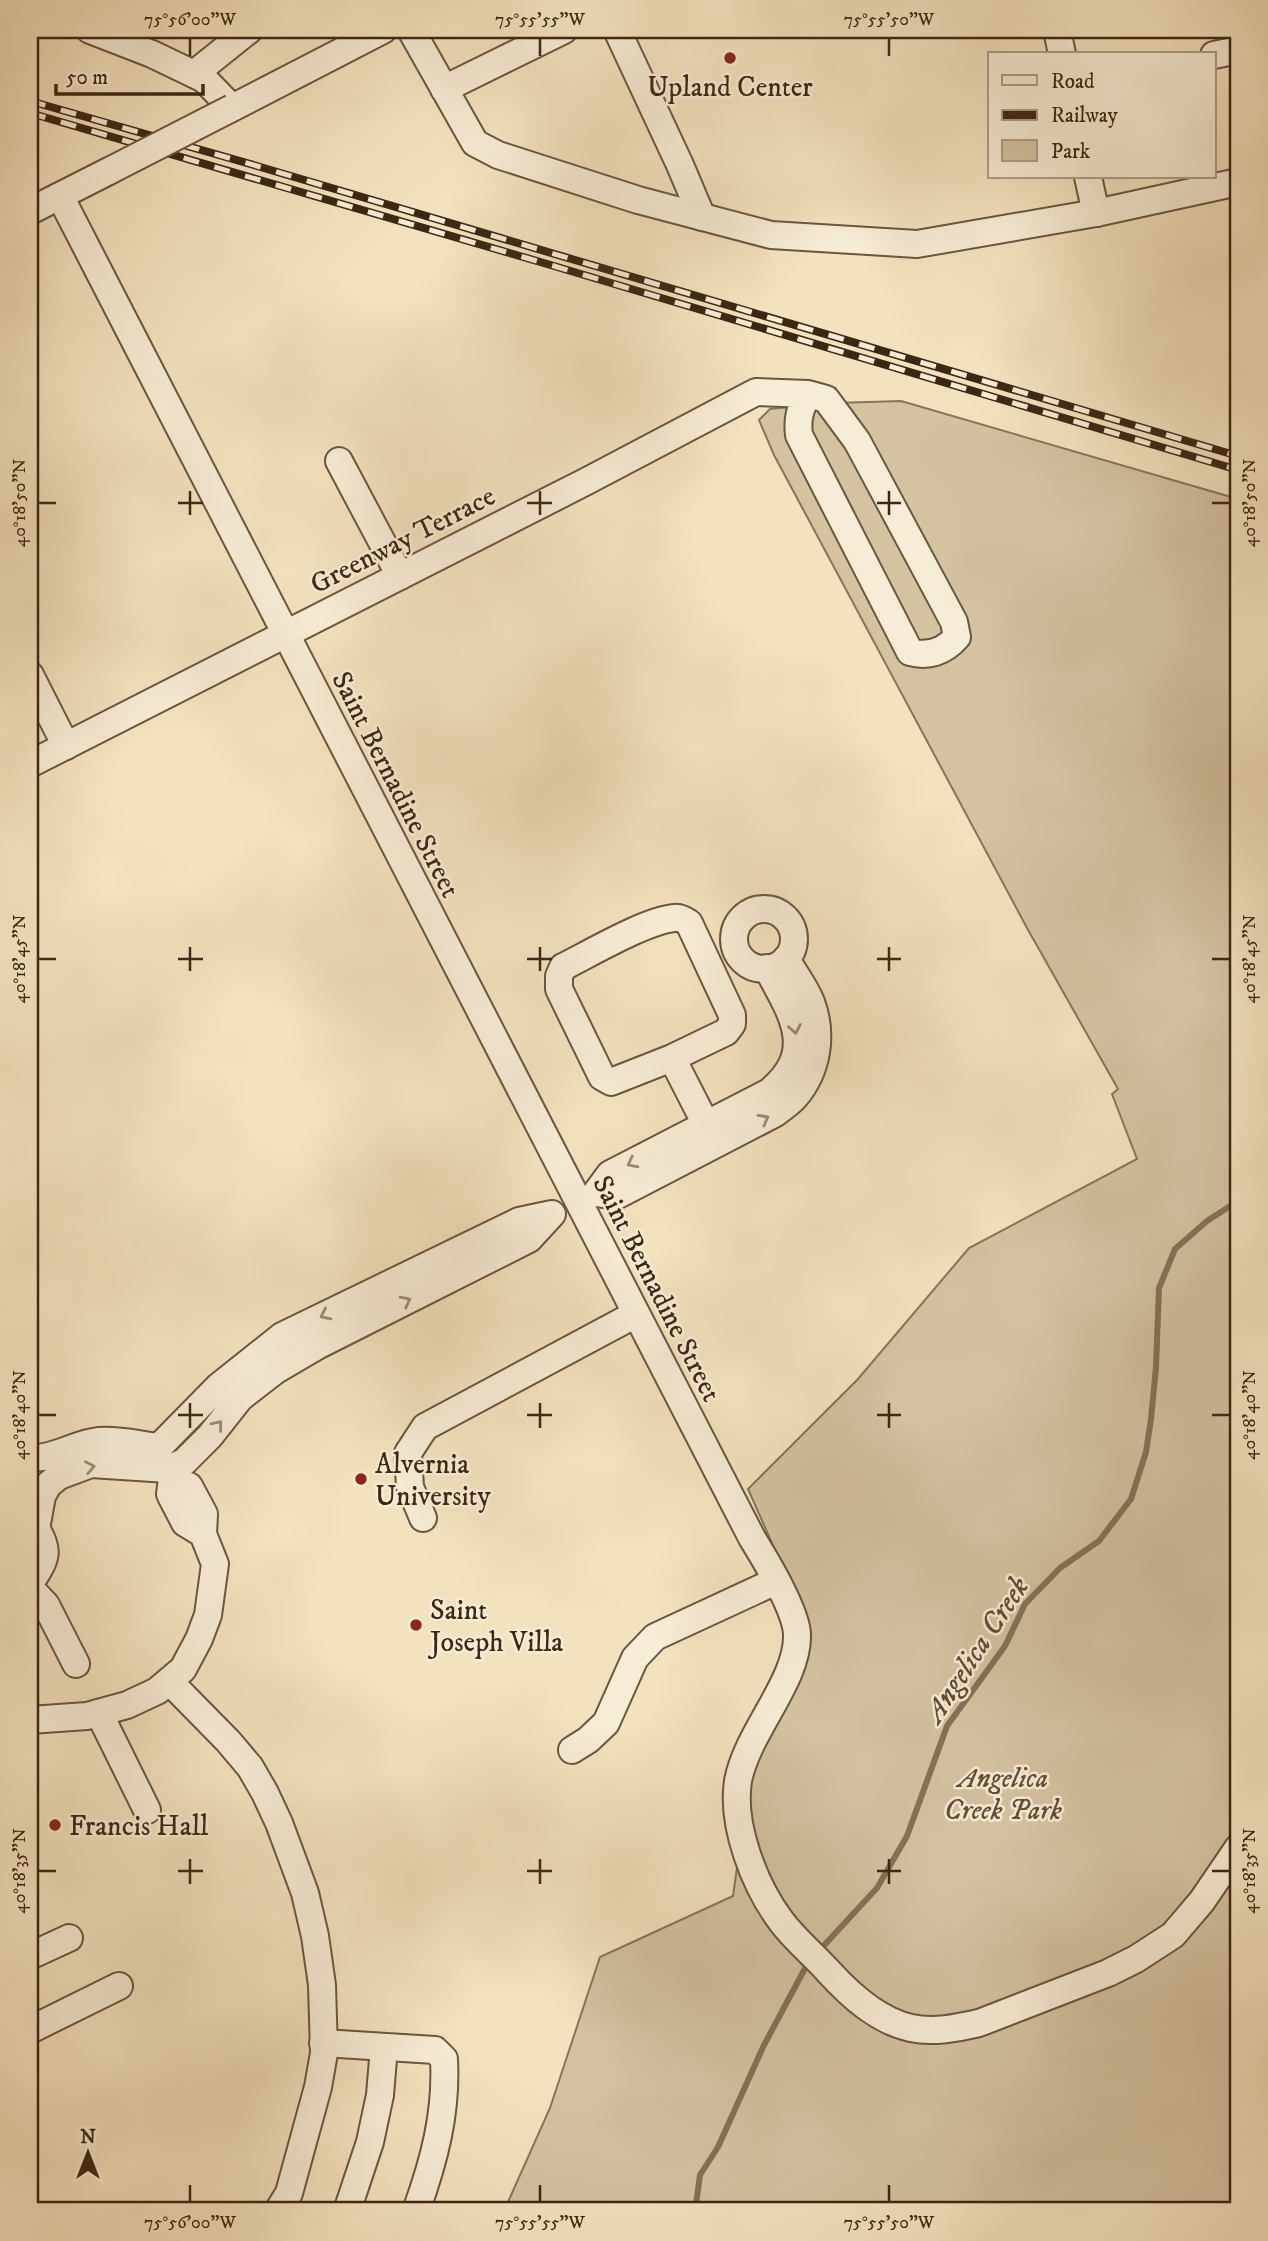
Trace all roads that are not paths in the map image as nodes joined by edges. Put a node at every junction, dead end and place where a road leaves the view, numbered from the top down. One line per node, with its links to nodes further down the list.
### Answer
1 (90, 30): 11 (street)
2 (248, 30): 11 (street)
3 (383, 30): 13 (street)
4 (411, 30): 12 (street)
5 (564, 30): 12 (street)
6 (617, 30): 19 (street)
7 (1056, 30): 9 (street)
8 (1238, 50): 10 (street)
9 (1062, 52)
10 (1216, 55)
11 (194, 75): 13 (street)
12 (444, 89): 19 (street)
13 (232, 108): 16 (street, bridge)
14 (1088, 178): 18 (street)
15 (1238, 182): 18 (street)
16 (60, 196): 17 (street); 23 (street, Saint Bernadine Street)
17 (30, 211)
18 (1096, 213): 19 (street)
19 (702, 217)
20 (808, 394): 20 (street); 22 (street, Greenway Terrace)
21 (339, 461): 22 (street)
22 (400, 576): 23 (street, Greenway Terrace)
23 (285, 634): 25 (street, Greenway Terrace); 32 (street, Saint Bernadine Street)
24 (30, 675): 25 (street)
25 (66, 746): 26 (street, Greenway Terrace)
26 (30, 764)
27 (738, 953): 28 (street); 28 (street); 29 (street)
28 (776, 963): 31 (street)
29 (709, 967): 30 (street); 30 (street)
30 (672, 1058): 31 (street)
31 (712, 1135): 32 (street)
32 (587, 1197): 33 (street, Saint Bernadine Street); 35 (street)
33 (636, 1314): 36 (street); 38 (street, Saint Bernadine Street)
34 (46, 1464): 35 (street); 37 (street)
35 (166, 1465): 41 (street)
36 (423, 1518)
37 (33, 1522): 39 (street)
38 (776, 1581): 44 (street); 46 (street, Saint Bernadine Street)
39 (30, 1585): 40 (street)
40 (76, 1664)
41 (170, 1682): 42 (street); 51 (street)
42 (99, 1713): 43 (street); 45 (street)
43 (30, 1720)
44 (572, 1750)
45 (146, 1810)
46 (1238, 1848)
47 (69, 1938): 48 (street)
48 (30, 1956)
49 (119, 1986): 50 (street)
50 (30, 2030)
51 (323, 2043): 52 (street); 53 (street)
52 (384, 2047): 54 (street); 55 (street)
53 (279, 2211)
54 (347, 2211)
55 (416, 2211)

